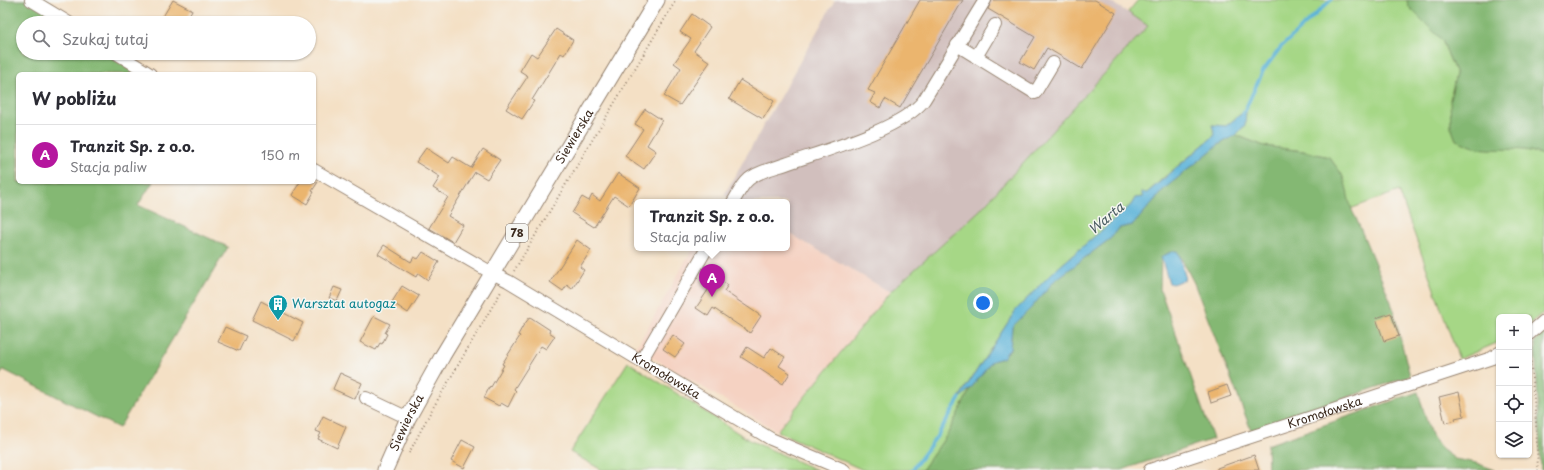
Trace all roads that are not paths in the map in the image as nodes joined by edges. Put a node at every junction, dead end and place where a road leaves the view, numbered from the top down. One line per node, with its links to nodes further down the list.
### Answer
1 (30, 0): 4 (street)
2 (657, 0): 14 (main road, Siewierska / 78)
3 (985, 0): 6 (street)
4 (57, 16)
5 (995, 25): 7 (street)
6 (957, 45): 7 (street); 12 (street)
7 (976, 56): 9 (street)
8 (127, 60): 10 (street)
9 (1053, 64)
10 (147, 72)
11 (316, 171): 14 (street)
12 (735, 199)
13 (705, 251): 18 (street)
14 (492, 273): 18 (street, Kromołowska); 20 (main road, Siewierska / 78)
15 (1544, 321): 16 (street)
16 (1532, 331)
17 (1496, 356): 23 (street, Kromołowska)
18 (641, 361): 22 (street, Kromołowska)
19 (366, 398): 20 (street)
20 (408, 418): 21 (main road, Siewierska / 78)
21 (385, 470)
22 (844, 470)
23 (1150, 470)

